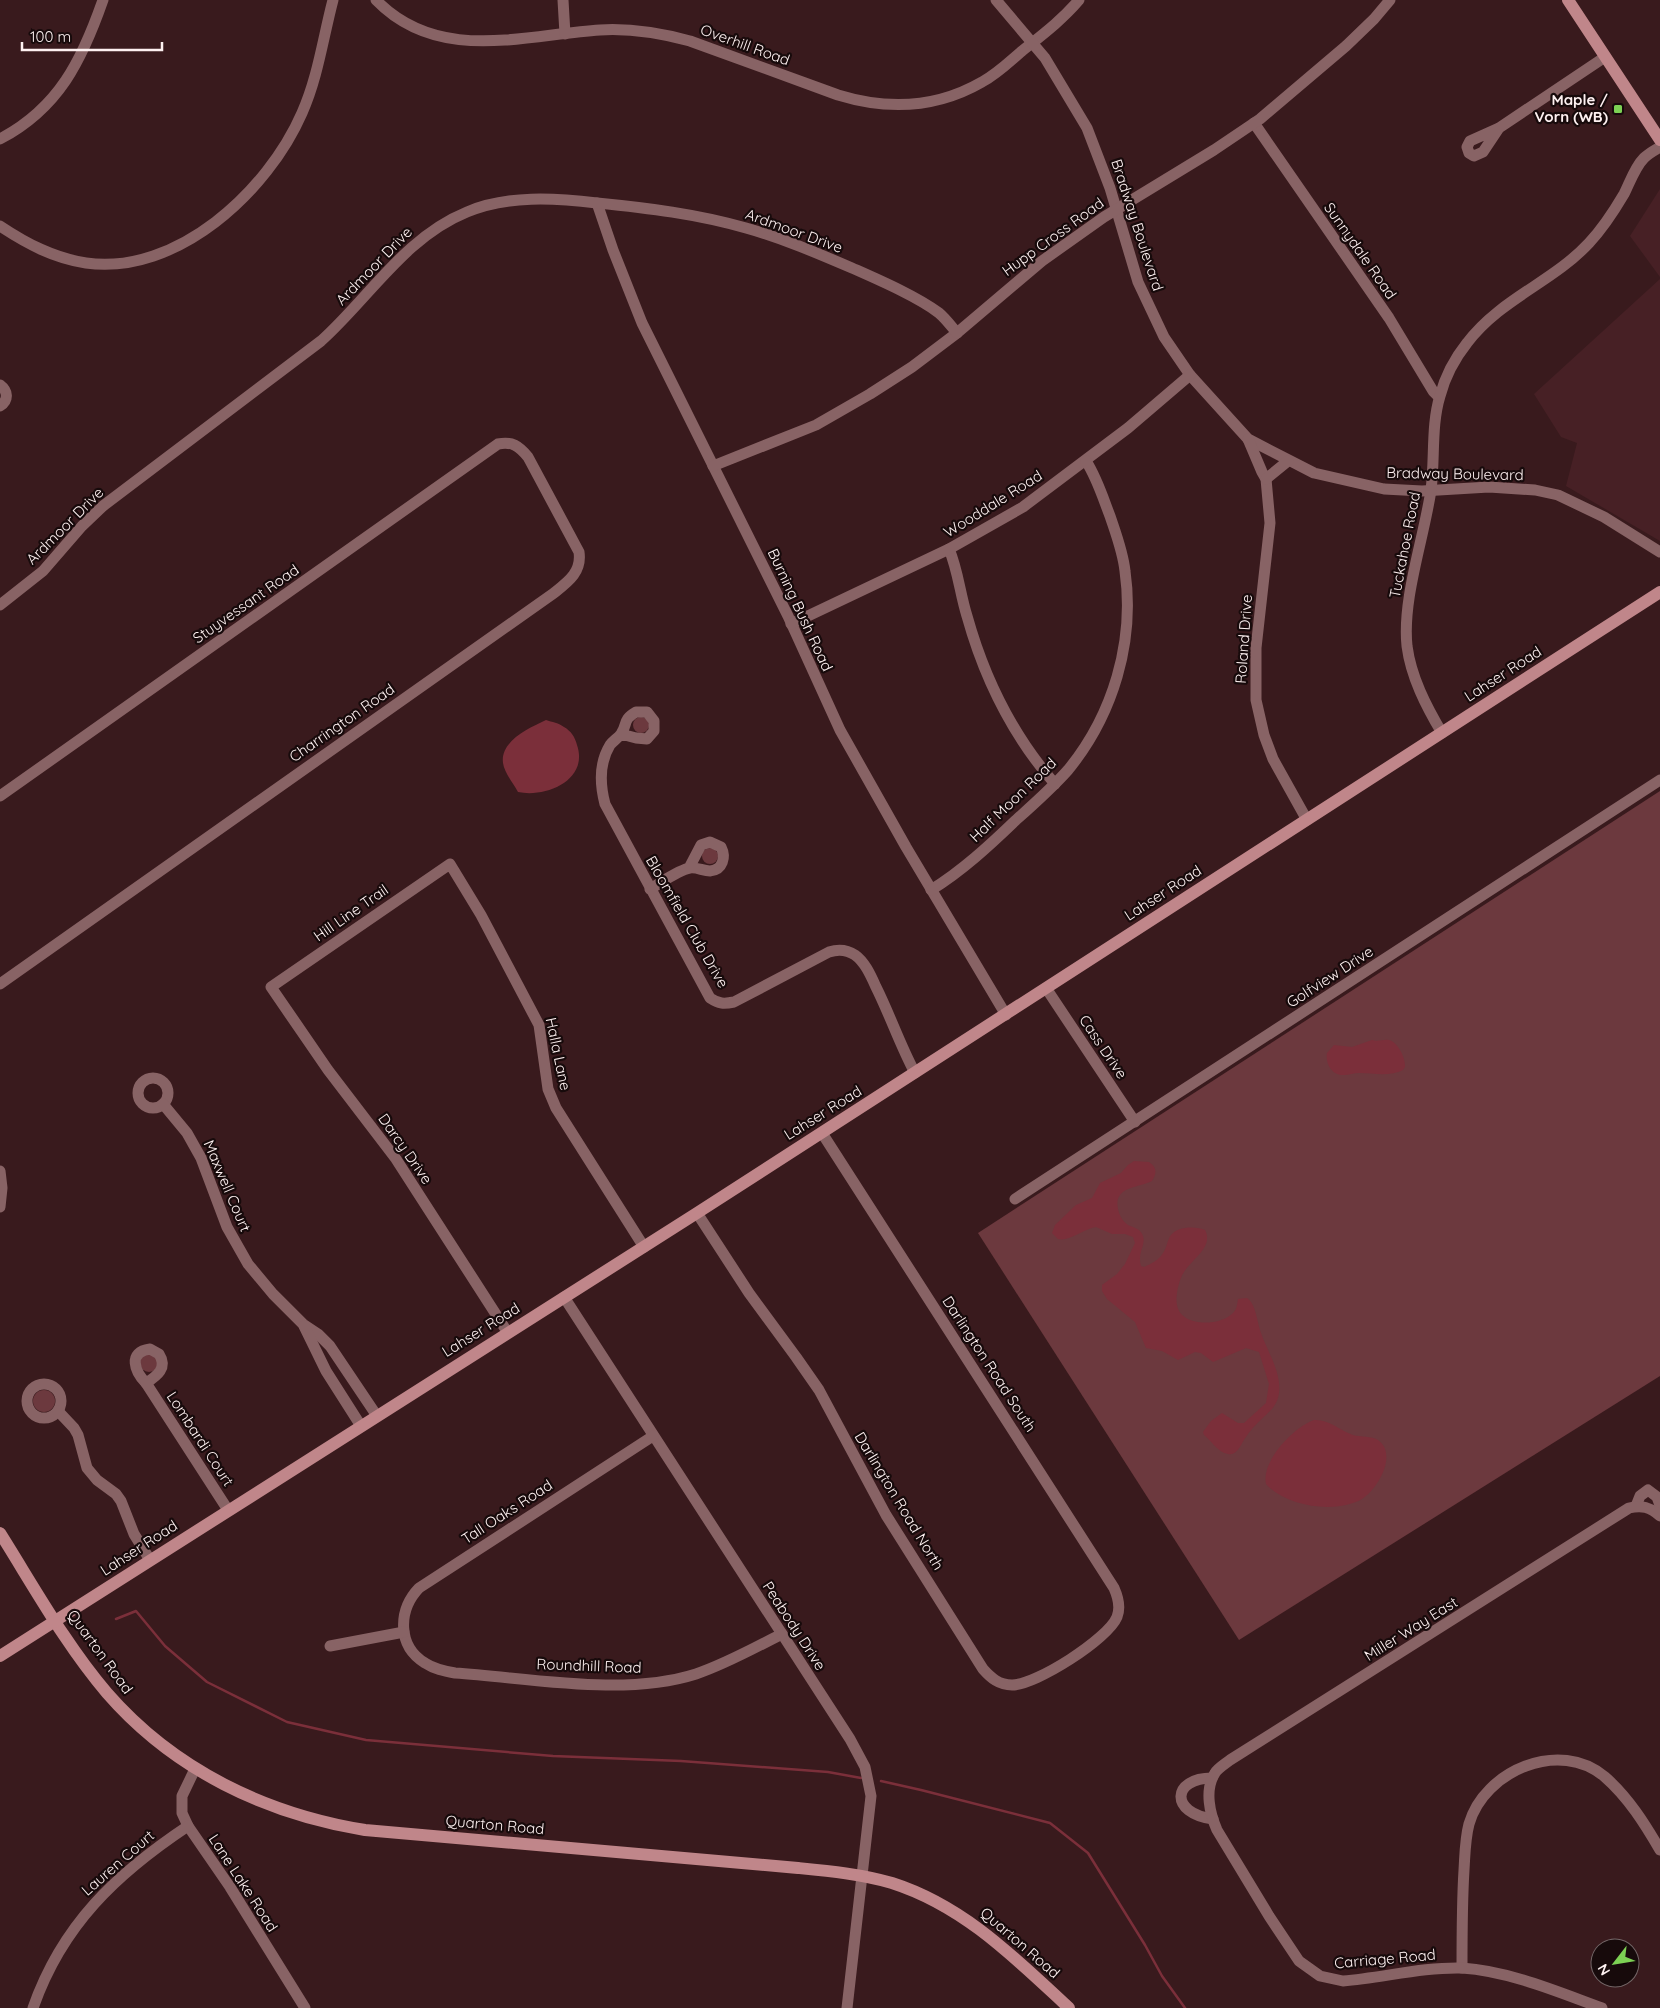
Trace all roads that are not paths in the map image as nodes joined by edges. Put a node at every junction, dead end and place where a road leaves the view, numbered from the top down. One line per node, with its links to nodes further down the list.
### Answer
1 (103, 0): 14 (street)
2 (333, 0): 19 (street)
3 (376, 0): 9 (street, Overhill Road)
4 (563, 0): 9 (street)
5 (996, 0): 10 (street, Bradway Boulevard)
6 (1079, 0): 10 (street, Overhill Road)
7 (1390, 0): 12 (street, Hupp Cross Road)
8 (1568, 0): 11 (street)
9 (565, 34): 10 (street, Overhill Road)
10 (1033, 43): 18 (street, Bradway Boulevard)
11 (1605, 57): 13 (street); 15 (street)
12 (1254, 123): 18 (street, Hupp Cross Road); 23 (street, Sunnydale Road)
13 (1499, 128)
14 (0, 139)
15 (1660, 140)
16 (1660, 147): 23 (street, Tuckahoe Road)
17 (596, 203): 20 (street, Ardmoor Drive); 29 (street, Burning Bush Road); 35 (street, Ardmoor Drive)
18 (1116, 210): 20 (street, Hupp Cross Road); 21 (street, Bradway Boulevard)
19 (0, 226)
20 (957, 333): 29 (street, Hupp Cross Road)
21 (1190, 375): 25 (street, Bradway Boulevard); 27 (street, Wooddale Road)
22 (0, 385): 24 (street)
23 (1439, 397): 31 (street, Tuckahoe Road)
24 (0, 406)
25 (1248, 439): 28 (street, Bradway Boulevard); 30 (street, Roland Drive)
26 (511, 443): 41 (street, Stuyvessant Road); 47 (street, Charrington Road)
27 (1086, 460): 32 (street, Wooddale Road); 40 (street, Half Moon Road)
28 (1288, 461): 30 (street); 31 (street, Bradway Boulevard)
29 (713, 466): 36 (street, Burning Bush Road)
30 (1266, 479): 42 (street, Roland Drive)
31 (1431, 490): 33 (street, Bradway Boulevard); 37 (street, Tuckahoe Road)
32 (949, 549): 36 (street, Wooddale Road); 40 (street)
33 (1660, 552)
34 (1660, 592): 37 (street, Lahser Road)
35 (0, 605)
36 (791, 624): 46 (street, Burning Bush Road)
37 (1442, 733): 42 (street, Lahser Road)
38 (621, 734): 45 (street, Bloomfield Club Drive)
39 (1660, 780): 53 (street, Golfview Drive)
40 (1055, 784): 46 (street, Half Moon Road)
41 (0, 796)
42 (1307, 820): 49 (street, Lahser Road)
43 (450, 864): 48 (street, Hill Line Trail); 59 (street, Halla Lane)
44 (689, 868): 45 (street)
45 (650, 889): 51 (street, Bloomfield Club Drive)
46 (931, 890): 50 (street, Burning Bush Road)
47 (0, 984)
48 (270, 987): 62 (street, Darcy Drive)
49 (1046, 988): 50 (street, Lahser Road); 53 (street, Cass Drive)
50 (1006, 1015): 51 (street, Lahser Road)
51 (915, 1073): 54 (street, Lahser Road)
52 (163, 1104): 61 (street, Maxwell Court)
53 (1135, 1122): 56 (street, Golfview Drive)
54 (822, 1133): 58 (street, Lahser Road); 73 (street, Darlington Road South)
55 (0, 1170): 57 (street)
56 (1015, 1199)
57 (0, 1207)
58 (697, 1213): 59 (street, Lahser Road); 73 (street, Darlington Road North)
59 (644, 1247): 60 (street, Lahser Road)
60 (564, 1298): 62 (street, Lahser Road); 67 (street, Peabody Drive)
61 (303, 1324): 65 (street, Maxwell Court); 66 (street, Maxwell Court)
62 (508, 1333): 65 (street, Lahser Road)
63 (146, 1383): 69 (street, Lombardi Court)
64 (58, 1411): 72 (street)
65 (377, 1416): 66 (street, Lahser Road)
66 (361, 1426): 69 (street, Lahser Road)
67 (653, 1436): 75 (street, Tall Oaks Road); 76 (street, Peabody Drive)
68 (1641, 1507): 70 (street); 70 (street, Miller Way East); 80 (street, Miller Way East)
69 (228, 1510): 72 (street, Lahser Road)
70 (1660, 1510)
71 (0, 1533): 74 (street, Quarton Road)
72 (150, 1560): 74 (street, Lahser Road)
73 (1118, 1616)
74 (56, 1621): 78 (street, Lahser Road); 79 (street, Quarton Road)
75 (404, 1632): 76 (street, Roundhill Road); 77 (street)
76 (782, 1634): 84 (street, Peabody Drive)
77 (330, 1646)
78 (0, 1656)
79 (195, 1769): 82 (street, Lane Lake Road); 84 (street, Quarton Road)
80 (1212, 1778): 81 (street, Carriage Road); 81 (street)
81 (1213, 1819): 85 (street, Carriage Road)
82 (188, 1826): 86 (street, Lauren Court); 87 (street, Lane Lake Road)
83 (1658, 1845): 85 (street)
84 (864, 1876): 88 (street, Peabody Drive); 89 (street, Quarton Road)
85 (1462, 1968): 90 (street, Carriage Road)
86 (33, 2008)
87 (305, 2008)
88 (847, 2008)
89 (1069, 2008)
90 (1602, 2008)

